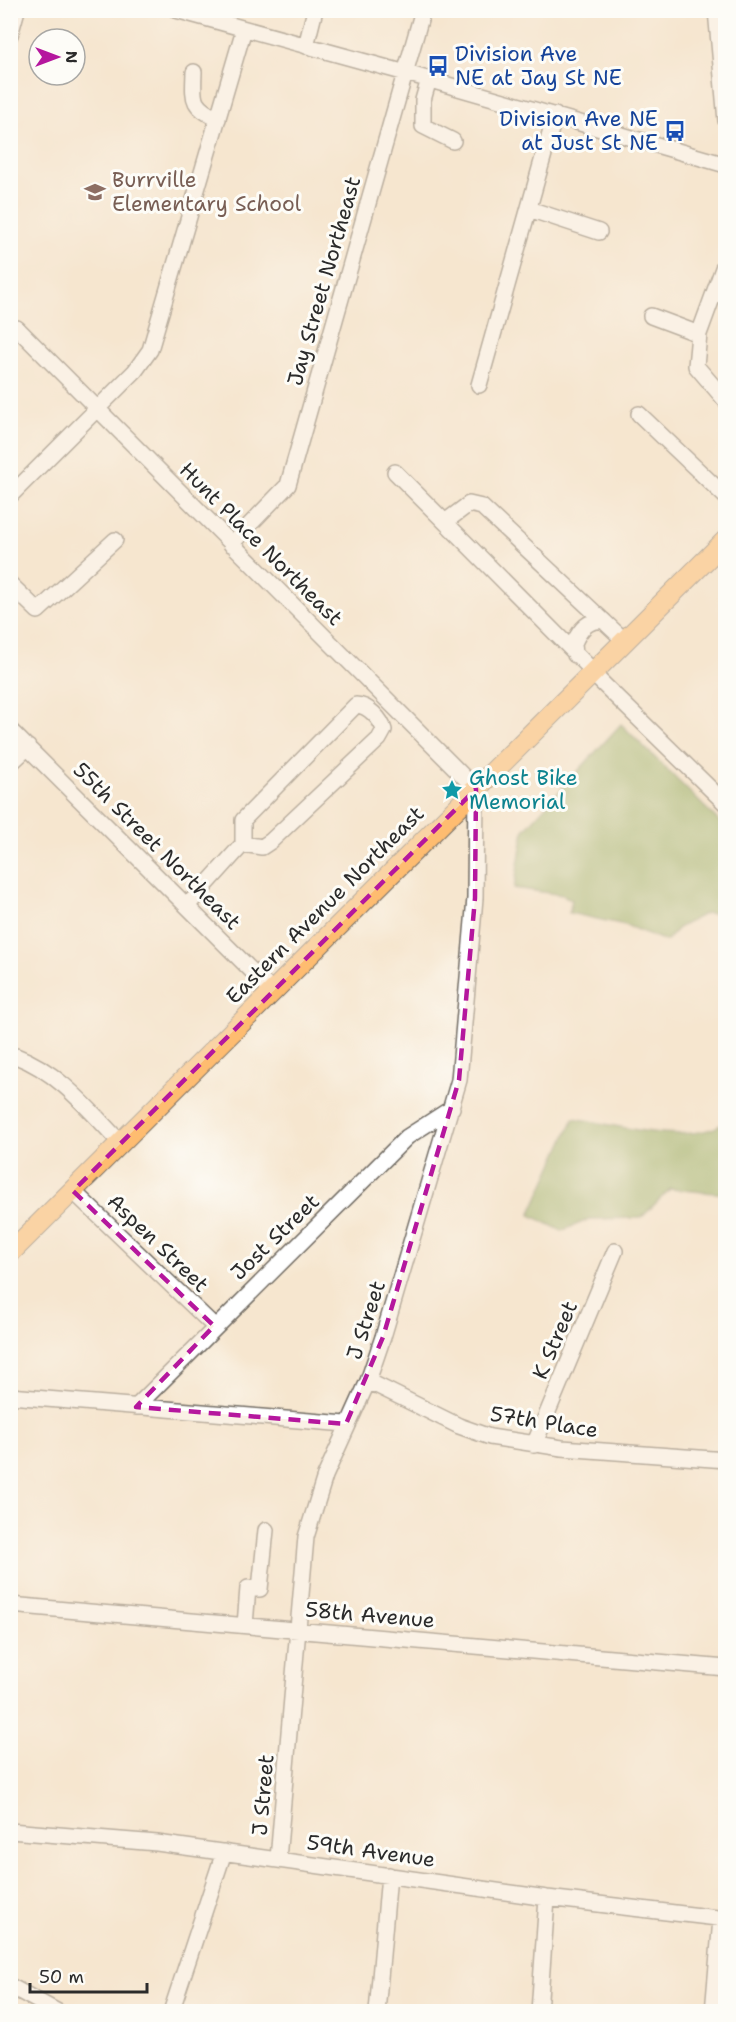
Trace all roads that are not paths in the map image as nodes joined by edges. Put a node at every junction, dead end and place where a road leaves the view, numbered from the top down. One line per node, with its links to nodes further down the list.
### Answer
1 (17, 10): 7 (street)
2 (176, 10): 6 (street)
3 (315, 10): 9 (street)
4 (423, 10): 11 (street, Jay Street Northeast)
5 (716, 10): 8 (street)
6 (244, 28): 9 (street); 14 (street)
7 (10, 34)
8 (722, 42): 15 (street)
9 (306, 46): 11 (street)
10 (195, 72): 14 (street)
11 (406, 73): 12 (street); 34 (street, Jay Street Northeast)
12 (429, 79): 13 (street); 16 (street)
13 (555, 116): 17 (street); 18 (street)
14 (218, 119): 26 (street)
15 (726, 121)
16 (453, 141)
17 (725, 161)
18 (529, 209): 19 (street); 24 (street)
19 (599, 232)
20 (726, 260): 23 (street)
21 (651, 316): 23 (street)
22 (17, 328): 26 (street, Hunt Place Northeast)
23 (699, 334): 25 (street)
24 (479, 385)
25 (726, 401)
26 (97, 409): 29 (street); 34 (street, Hunt Place Northeast)
27 (639, 414): 30 (street)
28 (395, 472): 31 (street)
29 (10, 496)
30 (726, 497)
31 (446, 522): 36 (street); 38 (street)
32 (115, 540): 35 (street)
33 (726, 540): 37 (main road, Eastern Avenue Northeast)
34 (231, 543): 43 (street, Hunt Place Northeast)
35 (10, 584)
36 (604, 621): 37 (street); 38 (street)
37 (625, 641): 39 (main road, Eastern Avenue Northeast)
38 (575, 655): 39 (street)
39 (593, 672): 43 (main road, Eastern Avenue Northeast); 44 (street)
40 (10, 730): 41 (street, 55th Street Northeast)
41 (27, 747): 42 (street); 46 (street, 55th Street Northeast)
42 (10, 764)
43 (476, 789): 47 (main road, Eastern Avenue Northeast); 49 (street, J Street)
44 (726, 804)
45 (243, 844): 45 (street); 46 (street)
46 (187, 906): 47 (street, 55th Street Northeast)
47 (273, 992): 50 (main road, Eastern Avenue Northeast)
48 (16, 1056): 50 (street)
49 (452, 1107): 54 (street, Jost Street); 55 (street, J Street)
50 (121, 1143): 51 (main road, Eastern Avenue Northeast)
51 (73, 1191): 53 (main road, Eastern Avenue Northeast); 54 (street, Aspen Street)
52 (615, 1251): 59 (street, K Street)
53 (10, 1253)
54 (214, 1326): 57 (street, Jost Street)
55 (368, 1381): 58 (street, J Street); 59 (street, 57th Place)
56 (10, 1396): 57 (street)
57 (136, 1407): 58 (street)
58 (346, 1424): 64 (street, J Street)
59 (534, 1445): 60 (street, 57th Place)
60 (726, 1460)
61 (266, 1530): 63 (street)
62 (10, 1605): 63 (street, 58th Avenue)
63 (245, 1625): 64 (street, 58th Avenue)
64 (298, 1630): 65 (street, 58th Avenue); 68 (street, J Street)
65 (726, 1668)
66 (10, 1831): 67 (street, 59th Avenue)
67 (224, 1852): 68 (street, 59th Avenue); 74 (street)
68 (279, 1859): 69 (street, 59th Avenue)
69 (389, 1875): 70 (street, 59th Avenue); 75 (street)
70 (547, 1898): 71 (street, 59th Avenue); 76 (street)
71 (723, 1919): 77 (street)
72 (10, 1986): 73 (street)
73 (58, 2012)
74 (171, 2012)
75 (377, 2012)
76 (539, 2012)
77 (713, 2012)

